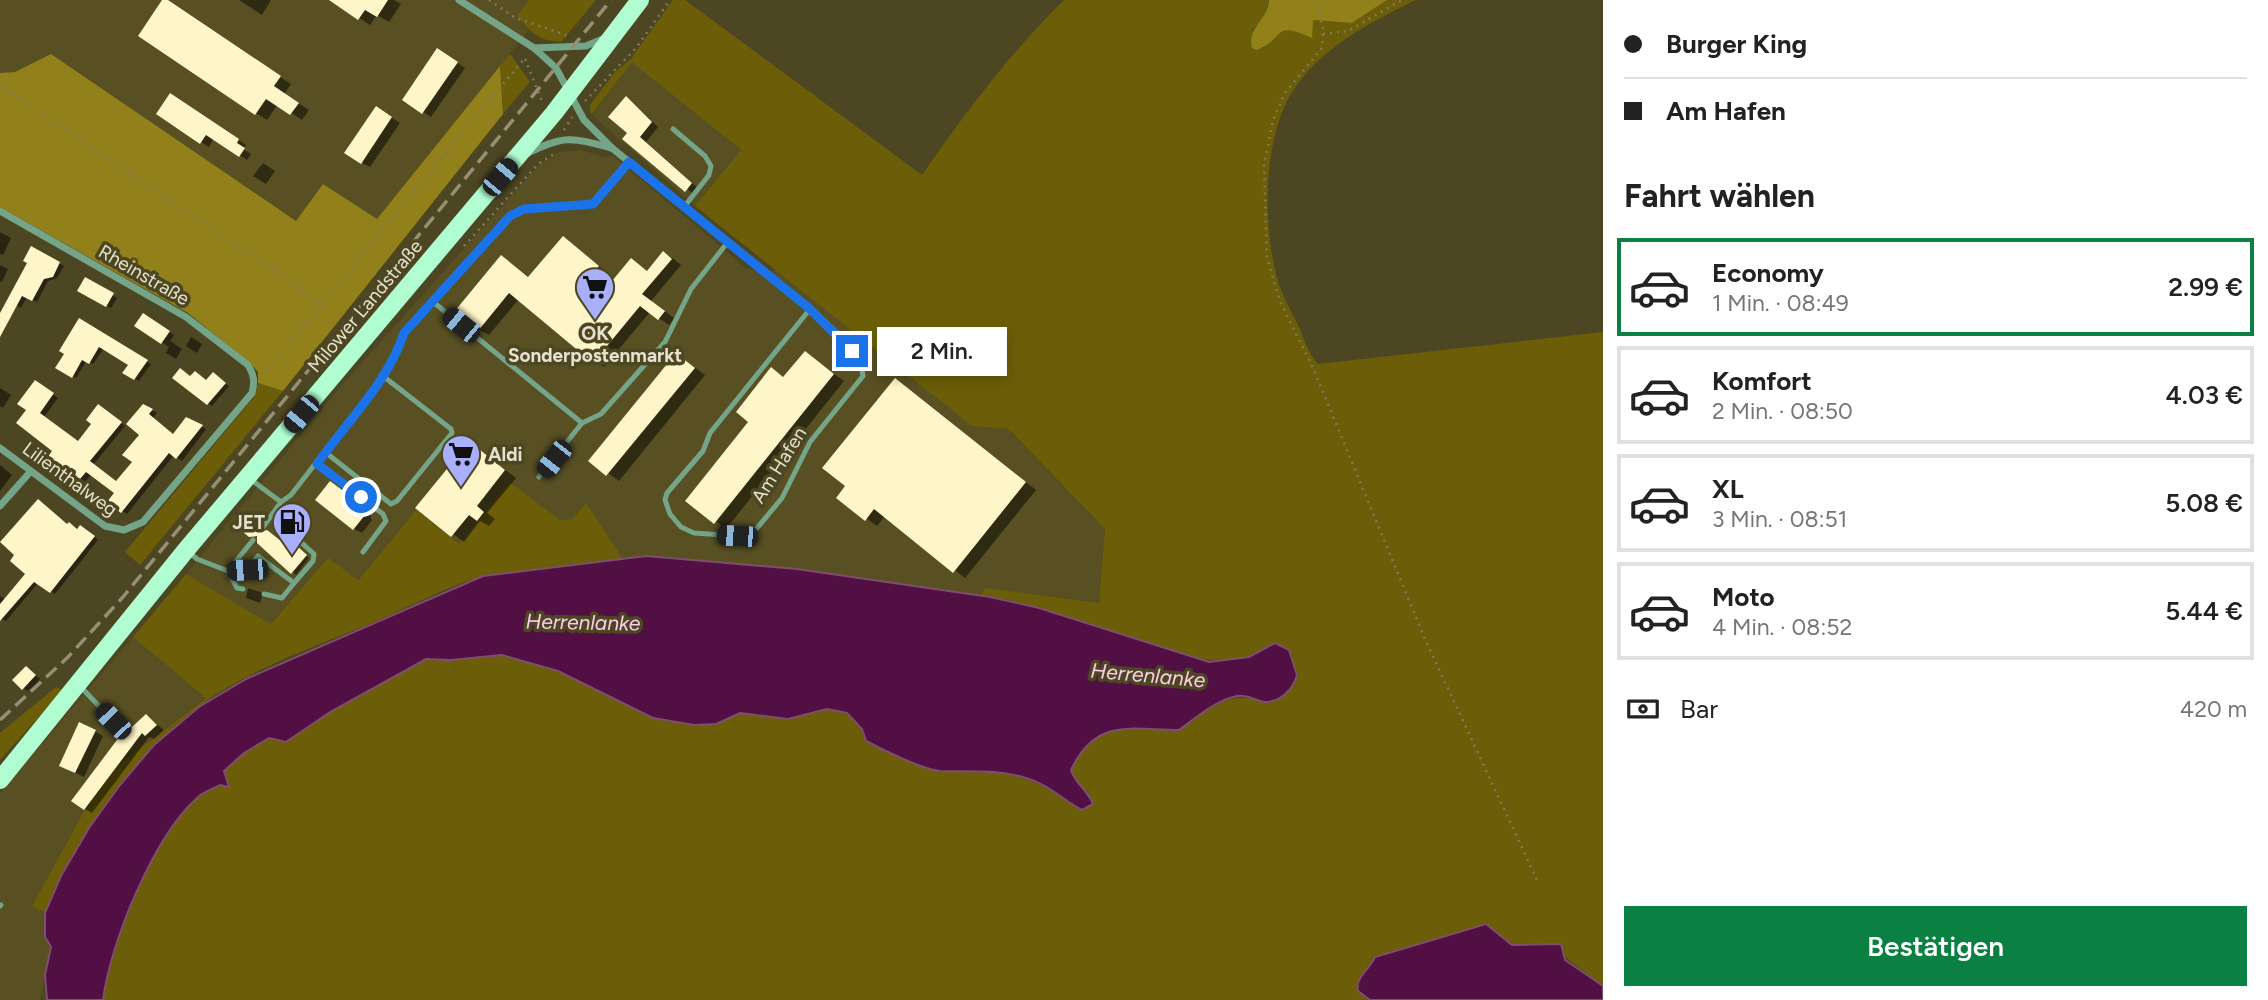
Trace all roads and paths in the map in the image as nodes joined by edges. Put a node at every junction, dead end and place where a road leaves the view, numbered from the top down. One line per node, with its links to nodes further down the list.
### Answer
1 (459, 0): 8 (street, Am Hafen)
2 (640, 0): 6 (main road, Milower Landstraße)
3 (670, 0): 11 (path)
4 (1316, 0): 7 (path)
5 (1402, 0): 7 (path)
6 (615, 34): 8 (street); 11 (main road, Milower Landstraße)
7 (1323, 34): 51 (path)
8 (534, 48): 9 (path); 11 (street, Am Hafen)
9 (524, 60): 12 (path); 22 (path)
10 (0, 85): 22 (path)
11 (573, 102): 12 (main road, Milower Landstraße); 14 (street, Am Hafen)
12 (561, 118): 15 (main road, Milower Landstraße)
13 (673, 129): 17 (lane)
14 (612, 148): 15 (street, Milower Landstraße); 16 (street, Am Hafen)
15 (513, 161): 31 (main road, Milower Landstraße)
16 (629, 162): 17 (street, Am Hafen); 21 (lane)
17 (684, 207): 19 (street, Am Hafen)
18 (0, 211): 25 (street, Rheinstraße)
19 (727, 243): 20 (street, Am Hafen); 26 (lane)
20 (792, 295): 23 (lane, Am Hafen)
21 (432, 301): 24 (lane); 26 (lane)
22 (321, 303): 25 (path)
23 (810, 309): 23 (lane, Am Hafen)
24 (383, 376): 28 (lane); 28 (lane)
25 (254, 384): 30 (street, Lilienthalweg)
26 (582, 423): 32 (lane)
27 (0, 447): 30 (street, Lilienthalweg)
28 (326, 452): 29 (lane)
29 (317, 464): 33 (lane); 42 (lane)
30 (30, 471): 34 (street)
31 (248, 477): 33 (lane); 41 (main road, Milower Landstraße)
32 (540, 477)
33 (281, 502): 35 (lane)
34 (0, 506)
35 (272, 516): 36 (lane); 37 (lane)
36 (263, 527)
37 (280, 527): 38 (lane); 45 (lane)
38 (274, 536)
39 (253, 540): 44 (lane)
40 (264, 549): 43 (lane)
41 (186, 550): 44 (lane); 48 (main road, Milower Landstraße)
42 (363, 552)
43 (258, 556): 44 (lane); 45 (lane)
44 (228, 571): 46 (lane)
45 (294, 583): 47 (lane)
46 (243, 589)
47 (264, 594)
48 (78, 684): 49 (lane); 50 (main road, Milower Landstraße)
49 (113, 721)
50 (0, 780)
51 (1537, 880)

